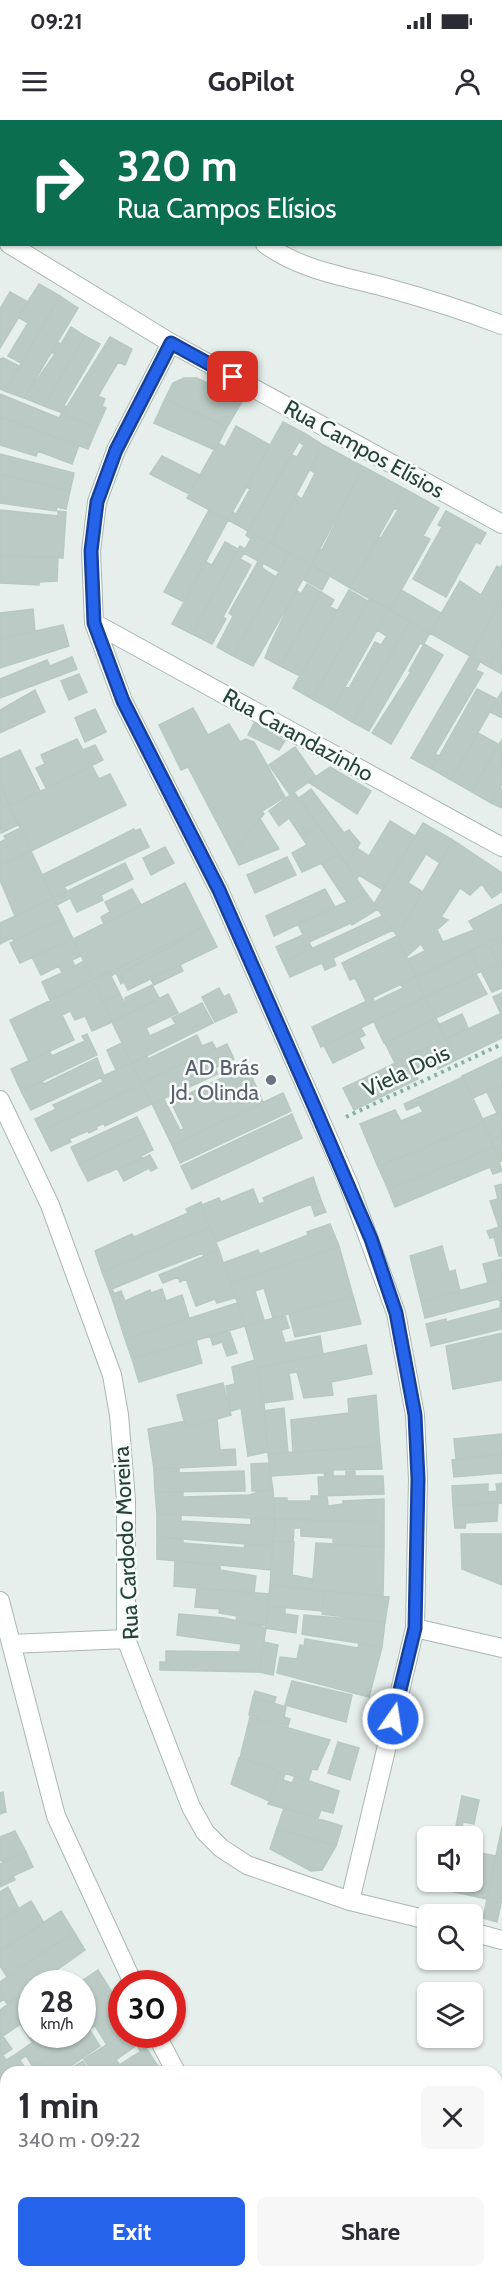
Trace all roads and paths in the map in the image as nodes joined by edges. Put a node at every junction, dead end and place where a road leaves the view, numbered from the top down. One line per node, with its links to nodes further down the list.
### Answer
1 (12, 246): 4 (street, Rua Campos Elísios)
2 (267, 246): 3 (street)
3 (502, 325)
4 (171, 343): 5 (street, Rua Campos Elísios); 6 (street)
5 (502, 524)
6 (94, 623): 7 (street, Rua Carandazinho); 10 (street)
7 (502, 847)
8 (502, 1044): 10 (path, Viela Dois)
9 (0, 1100): 13 (street, Rua Cardodo Moreira)
10 (324, 1127): 12 (street)
11 (0, 1601): 14 (street)
12 (415, 1628): 15 (street); 16 (street)
13 (126, 1639): 14 (street); 16 (street, Rua Cardodo Moreira)
14 (11, 1644): 20 (street)
15 (502, 1648)
16 (350, 1901): 17 (street, Rua Cardodo Moreira)
17 (417, 1917)
18 (483, 1935): 19 (street)
19 (502, 1940)
20 (127, 1970)
21 (163, 2048): 22 (street)
22 (173, 2066)

